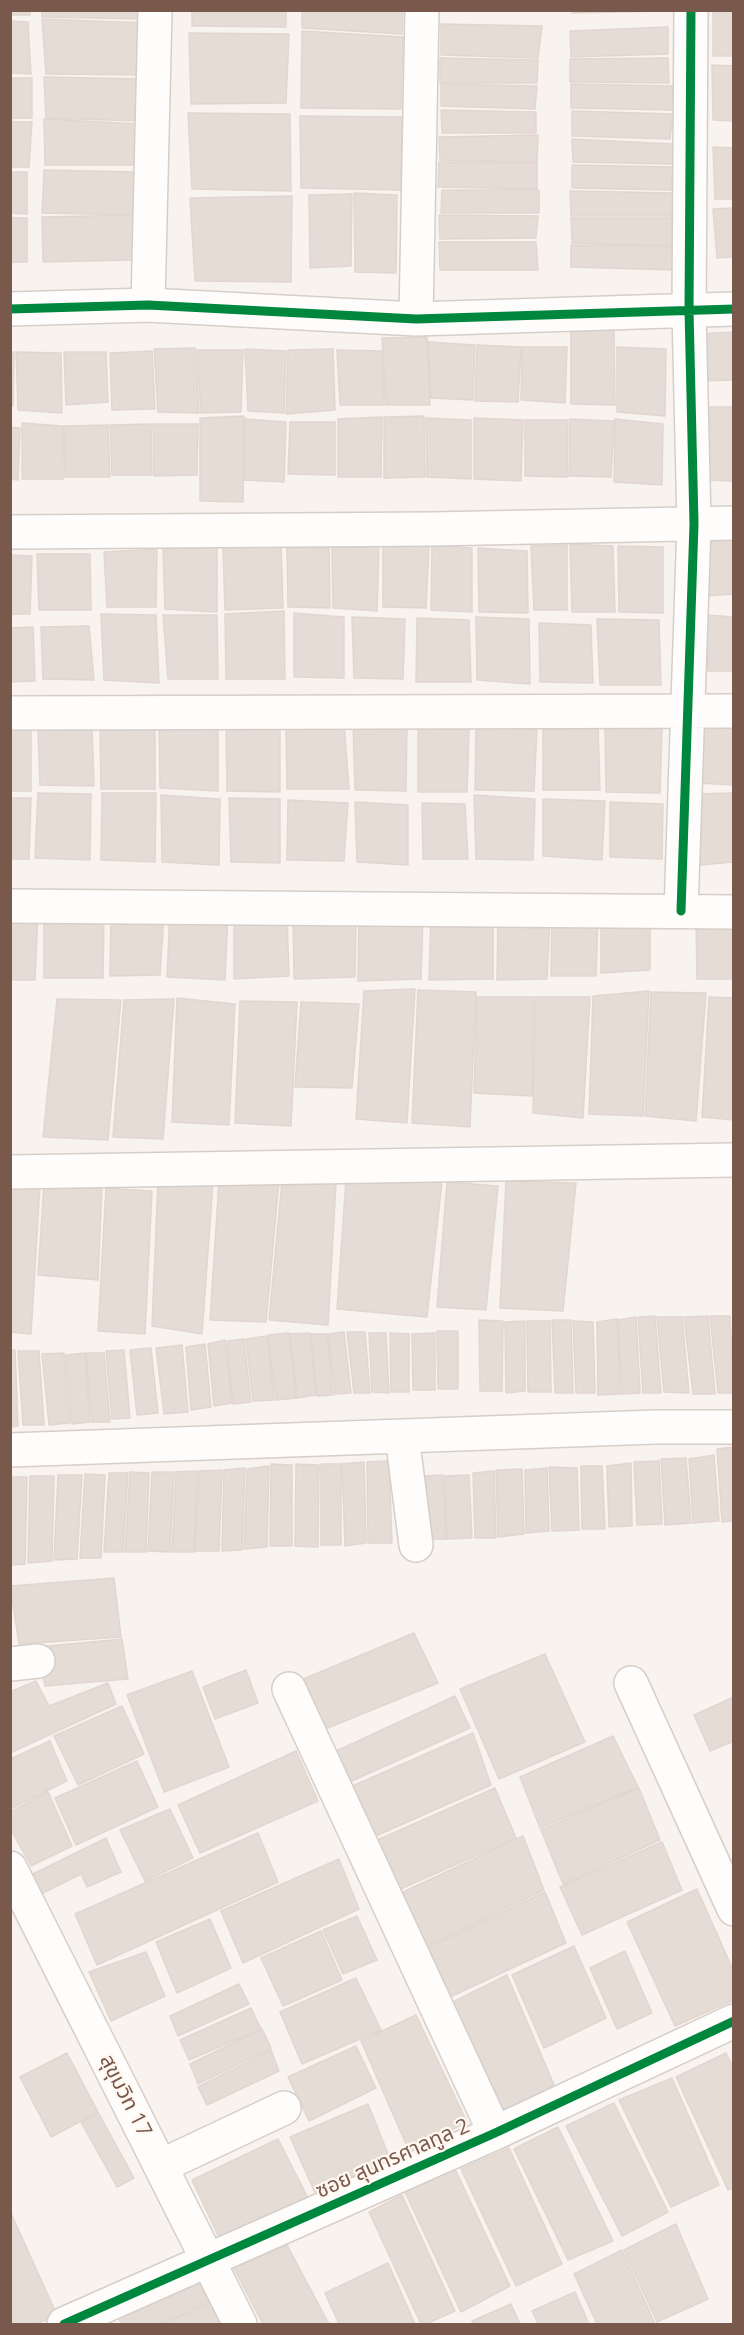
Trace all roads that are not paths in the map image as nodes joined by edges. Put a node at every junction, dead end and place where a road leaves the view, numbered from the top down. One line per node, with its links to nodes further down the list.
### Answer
1 (155, 10): 4 (street)
2 (422, 10): 8 (street)
3 (691, 10): 7 (street)
4 (148, 305): 5 (street); 8 (street)
5 (10, 309)
6 (734, 309): 7 (street)
7 (689, 310): 8 (street); 10 (street)
8 (416, 319)
9 (734, 523): 10 (street)
10 (694, 524): 11 (street); 13 (street)
11 (10, 532)
12 (734, 711): 13 (street)
13 (688, 712): 14 (street); 16 (street)
14 (10, 713)
15 (10, 906): 16 (street)
16 (681, 911): 17 (street)
17 (734, 912)
18 (734, 1160): 19 (street)
19 (10, 1172)
20 (734, 1427): 21 (street)
21 (402, 1436): 22 (street); 23 (street)
22 (10, 1450)
23 (416, 1545)
24 (631, 1683): 27 (street)
25 (289, 1689): 30 (street)
26 (10, 1868): 31 (street, สุขุมวิท 17)
27 (734, 1910)
28 (734, 2021): 30 (street, ซอย สุนทรศาลทูล 2)
29 (284, 2108): 31 (street)
30 (495, 2133): 32 (street, ซอย สุนทรศาลทูล 2)
31 (160, 2166): 32 (street, สุขุมวิท 17)
32 (208, 2261): 33 (street, ซอย สุนทรศาลทูล 2); 34 (street, สุขุมวิท 17)
33 (64, 2325)
34 (240, 2325)

